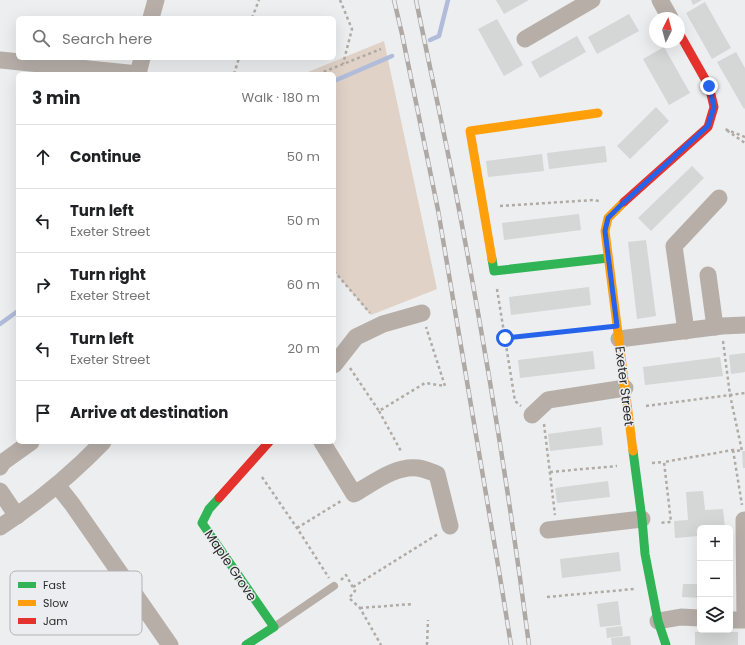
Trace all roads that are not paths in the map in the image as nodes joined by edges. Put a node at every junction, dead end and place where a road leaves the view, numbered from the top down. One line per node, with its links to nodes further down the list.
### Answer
1 (156, 0): 5 (street)
2 (592, 0): 6 (street)
3 (660, 0): 4 (street)
4 (667, 12)
5 (152, 16)
6 (525, 39)
7 (685, 44): 14 (street, Exeter Street)
8 (0, 60): 10 (street)
9 (142, 60): 11 (street)
10 (118, 72)
11 (138, 72)
12 (598, 113): 14 (street)
13 (719, 198): 19 (street)
14 (608, 258): 20 (street, Exeter Street)
15 (708, 275): 18 (street)
16 (422, 313): 21 (street)
17 (745, 325): 18 (street)
18 (718, 327): 19 (street)
19 (686, 331): 20 (street)
20 (618, 332): 22 (street, Exeter Street)
21 (338, 360)
22 (625, 388): 23 (street); 33 (street, Exeter Street)
23 (537, 410)
24 (28, 444): 28 (street)
25 (267, 444): 44 (street, Maple Grove)
26 (323, 444): 34 (street)
27 (94, 445): 29 (street)
28 (0, 467)
29 (57, 485): 31 (street); 37 (street)
30 (0, 491): 31 (street)
31 (17, 516): 35 (street)
32 (745, 520): 42 (street)
33 (642, 523): 36 (street); 43 (street, Exeter Street)
34 (450, 526)
35 (0, 527)
36 (552, 530)
37 (119, 571)
38 (334, 586): 44 (lane)
39 (142, 605): 45 (street)
40 (697, 618): 43 (street)
41 (733, 620): 42 (street)
42 (745, 620)
43 (658, 621): 47 (street, Exeter Street)
44 (274, 627): 46 (street)
45 (170, 645)
46 (246, 645)
47 (666, 645)

